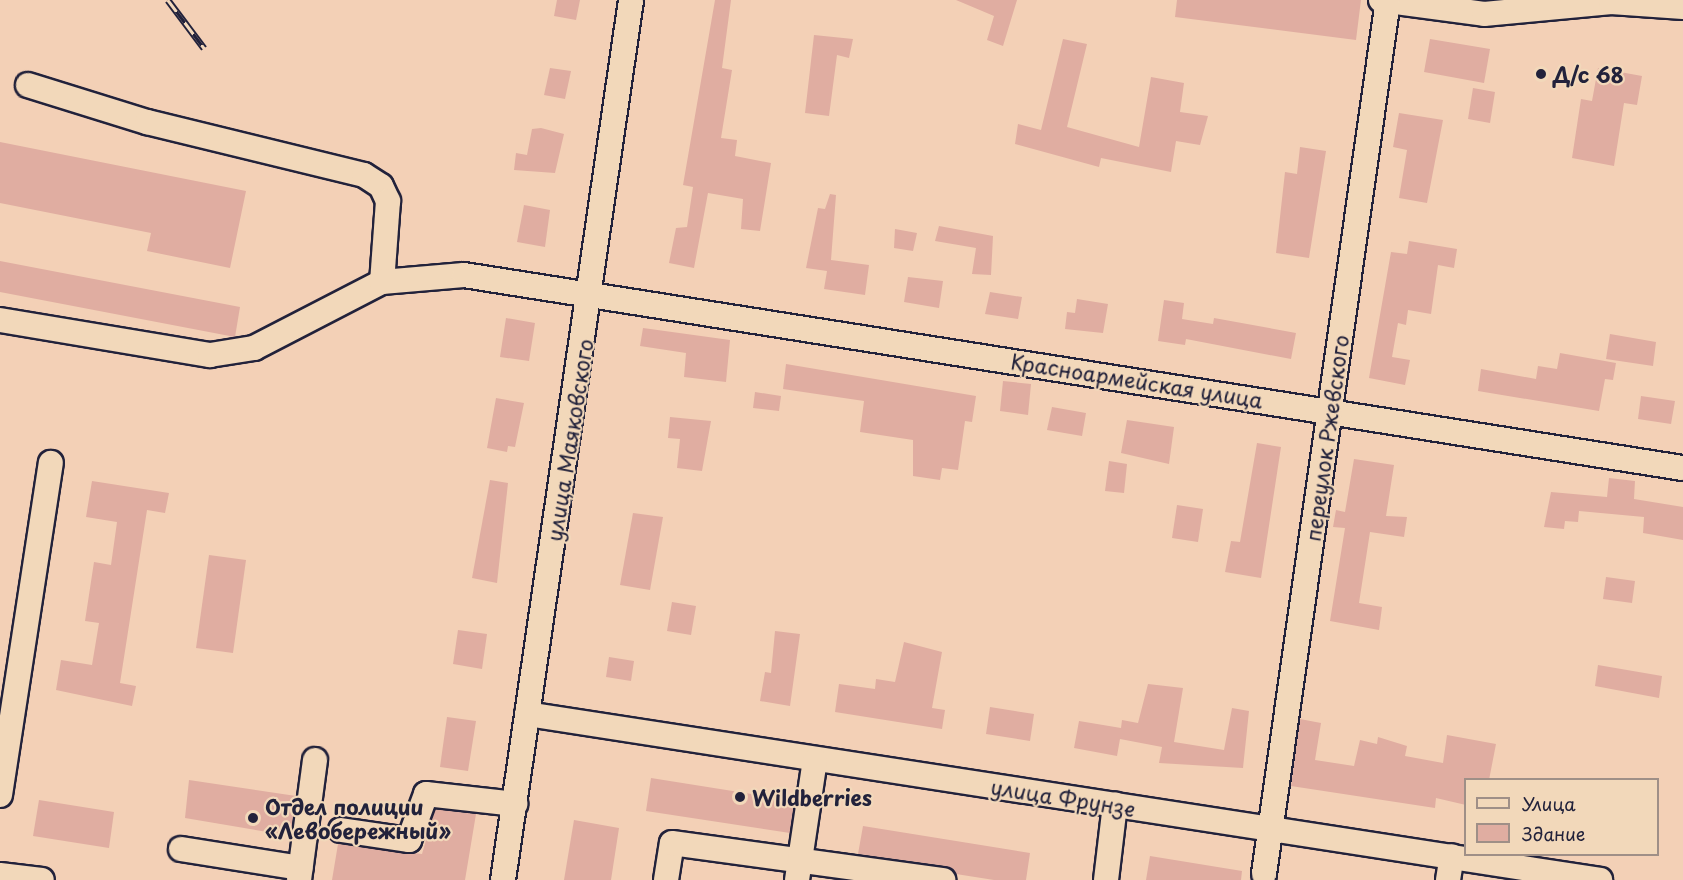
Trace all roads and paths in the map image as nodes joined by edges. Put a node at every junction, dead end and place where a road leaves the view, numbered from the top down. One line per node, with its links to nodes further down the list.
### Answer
1 (632, 0): 6 (street, улица Маяковского)
2 (1384, 1): 3 (street); 8 (street, переулок Ржевского)
3 (1683, 7)
4 (28, 85): 5 (street)
5 (382, 282): 6 (street, Красноармейская улица); 7 (street)
6 (591, 295): 8 (street, Красноармейская улица); 11 (street, улица Маяковского)
7 (0, 320)
8 (1329, 410): 10 (street, Красноармейская улица); 17 (street, переулок Ржевского)
9 (51, 463): 14 (street)
10 (1683, 468)
11 (527, 714): 13 (street, улица Фрунзе); 15 (street, улица Маяковского)
12 (315, 760): 22 (street)
13 (815, 760): 16 (street, улица Фрунзе); 21 (street)
14 (0, 795)
15 (515, 804): 18 (street); 26 (street, улица Маяковского)
16 (1115, 805): 17 (street, улица Фрунзе); 29 (street)
17 (1272, 829): 20 (street, улица Фрунзе); 23 (street, переулок Ржевского)
18 (341, 830)
19 (181, 849): 22 (street)
20 (1452, 856): 30 (street); 31 (street, улица Фрунзе)
21 (798, 870): 27 (street); 28 (street)
22 (300, 874)
23 (1264, 874)
24 (0, 875): 25 (street)
25 (42, 880)
26 (503, 880)
27 (666, 880)
28 (942, 880)
29 (1106, 880)
30 (1449, 880)
31 (1600, 880)

